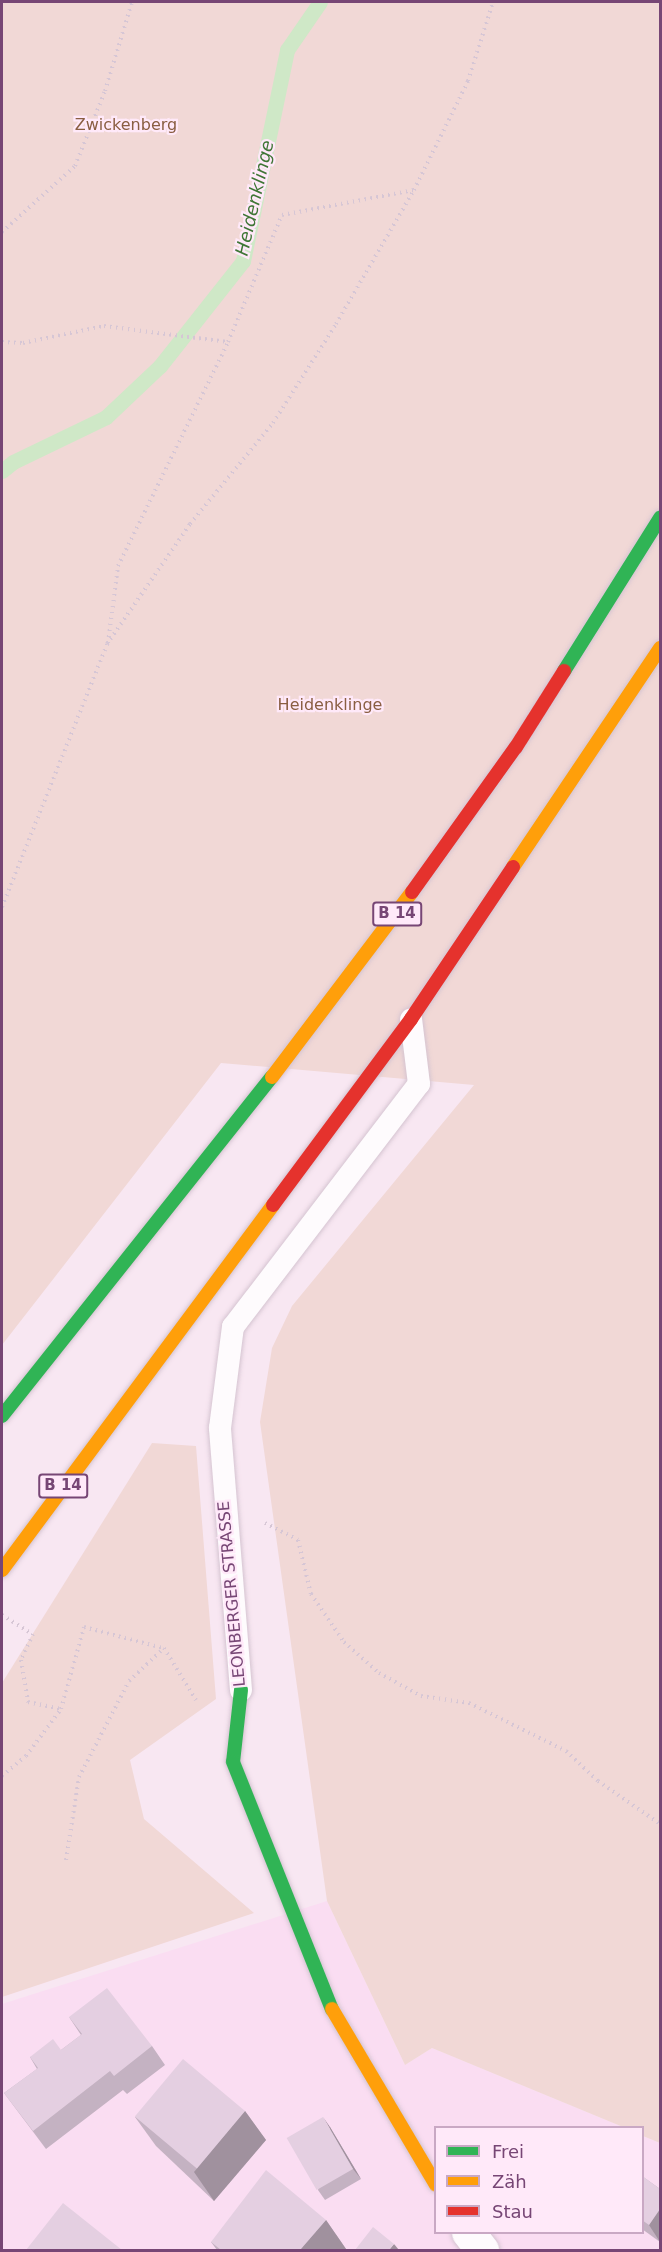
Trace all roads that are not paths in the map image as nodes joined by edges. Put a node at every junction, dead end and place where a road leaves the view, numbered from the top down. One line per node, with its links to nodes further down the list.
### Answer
1 (660, 518): 4 (main road, B 14)
2 (660, 648): 3 (main road, B 14)
3 (411, 1019): 5 (main road, B 14); 6 (lane, LEONBERGER STRASSE)
4 (2, 1416)
5 (2, 1570)
6 (241, 1690): 7 (main road, LEONBERGER STRASSE)
7 (434, 2183)
8 (470, 2234): 9 (street)
9 (482, 2250)

